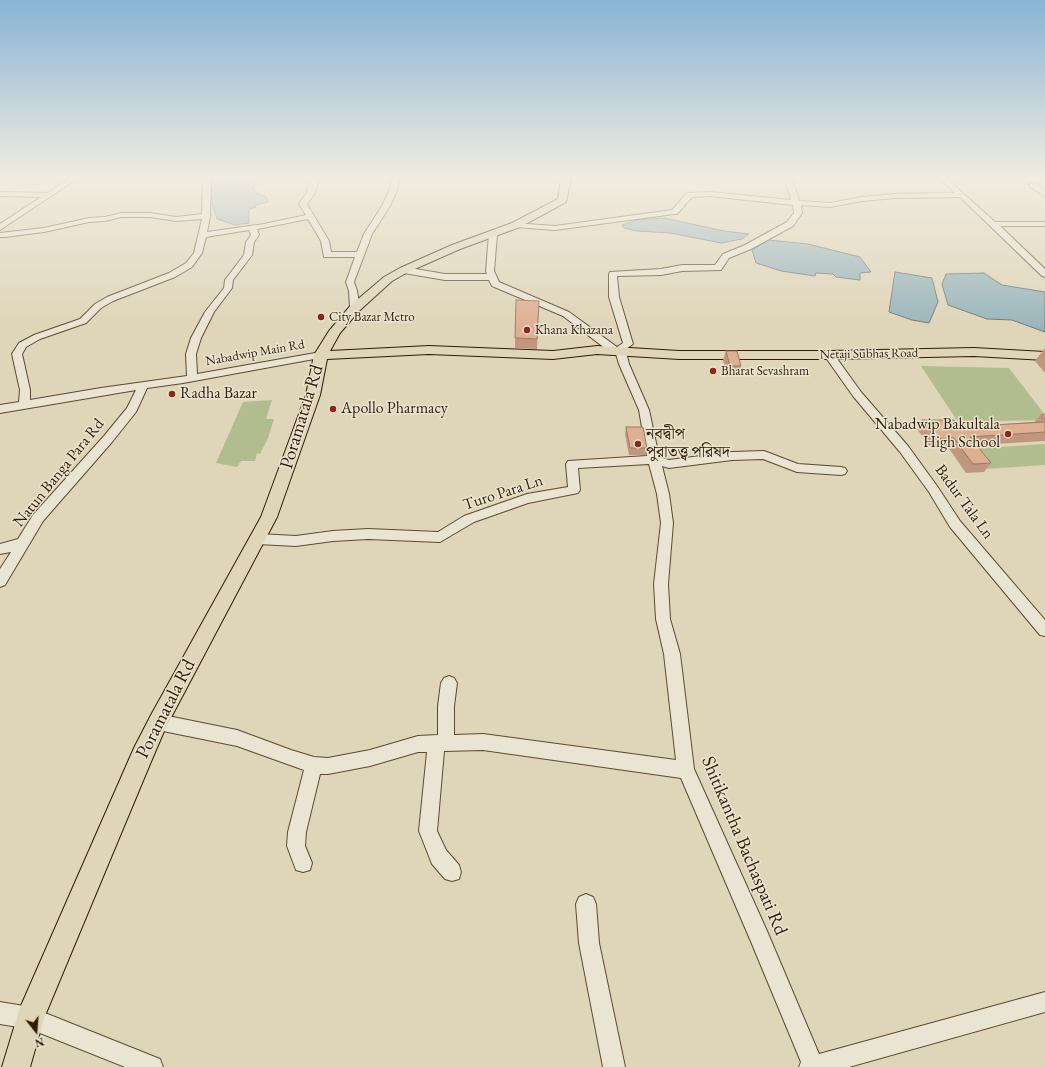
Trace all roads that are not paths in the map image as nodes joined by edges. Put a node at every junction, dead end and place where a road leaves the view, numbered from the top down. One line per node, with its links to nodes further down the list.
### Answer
1 (252, 227): 22 (street)
2 (54, 228): 10 (street)
3 (204, 228): 12 (street)
4 (247, 228): 12 (street)
5 (318, 228): 13 (street)
6 (372, 228): 13 (street)
7 (509, 228): 11 (main road, Nabadwip Main Rd)
8 (783, 228): 18 (street)
9 (997, 228): 15 (street)
10 (0, 234)
11 (493, 234): 14 (main road, Nabadwip Main Rd); 16 (street)
12 (202, 235): 24 (street)
13 (361, 254): 17 (street)
14 (404, 270): 16 (street); 17 (main road, Nabadwip Main Rd)
15 (1045, 274)
16 (492, 277): 18 (street)
17 (355, 308): 19 (main road, Nabadwip Main Rd)
18 (621, 350): 19 (main road, Netaji Subhas Road); 20 (main road, Netaji Subhas Road); 26 (street, Shitikantha Bachaspati Rd)
19 (321, 355): 22 (street, Nabadwip Main Rd); 28 (main road, Poramatala Rd)
20 (829, 355): 21 (main road, Netaji Subhas Road); 32 (street, Badur Tala Ln)
21 (1045, 356)
22 (192, 378): 23 (street, Nabadwip Main Rd)
23 (142, 386): 24 (street, Nabadwip Main Rd); 29 (street, Natun Banga Para Rd)
24 (24, 404): 25 (street, Nabadwip Main Rd)
25 (0, 409)
26 (658, 460): 27 (street); 28 (street, Turo Para Ln); 37 (street, Shitikantha Bachaspati Rd)
27 (842, 471)
28 (258, 539): 34 (main road, Poramatala Rd)
29 (22, 544): 30 (street); 31 (street, Natun Banga Para Rd)
30 (0, 549)
31 (0, 582)
32 (1045, 630)
33 (449, 683): 35 (street)
34 (158, 722): 36 (street); 43 (main road, Poramatala Rd)
35 (441, 744): 36 (street); 37 (street); 39 (street)
36 (314, 765): 38 (street)
37 (686, 770): 47 (street, Shitikantha Bachaspati Rd)
38 (303, 862)
39 (452, 872)
40 (586, 904): 46 (street)
41 (1045, 1002): 47 (street)
42 (0, 1013): 43 (street)
43 (30, 1018): 44 (main road, Poramatala Rd); 45 (street)
44 (16, 1067)
45 (152, 1067)
46 (614, 1067)
47 (813, 1067)

